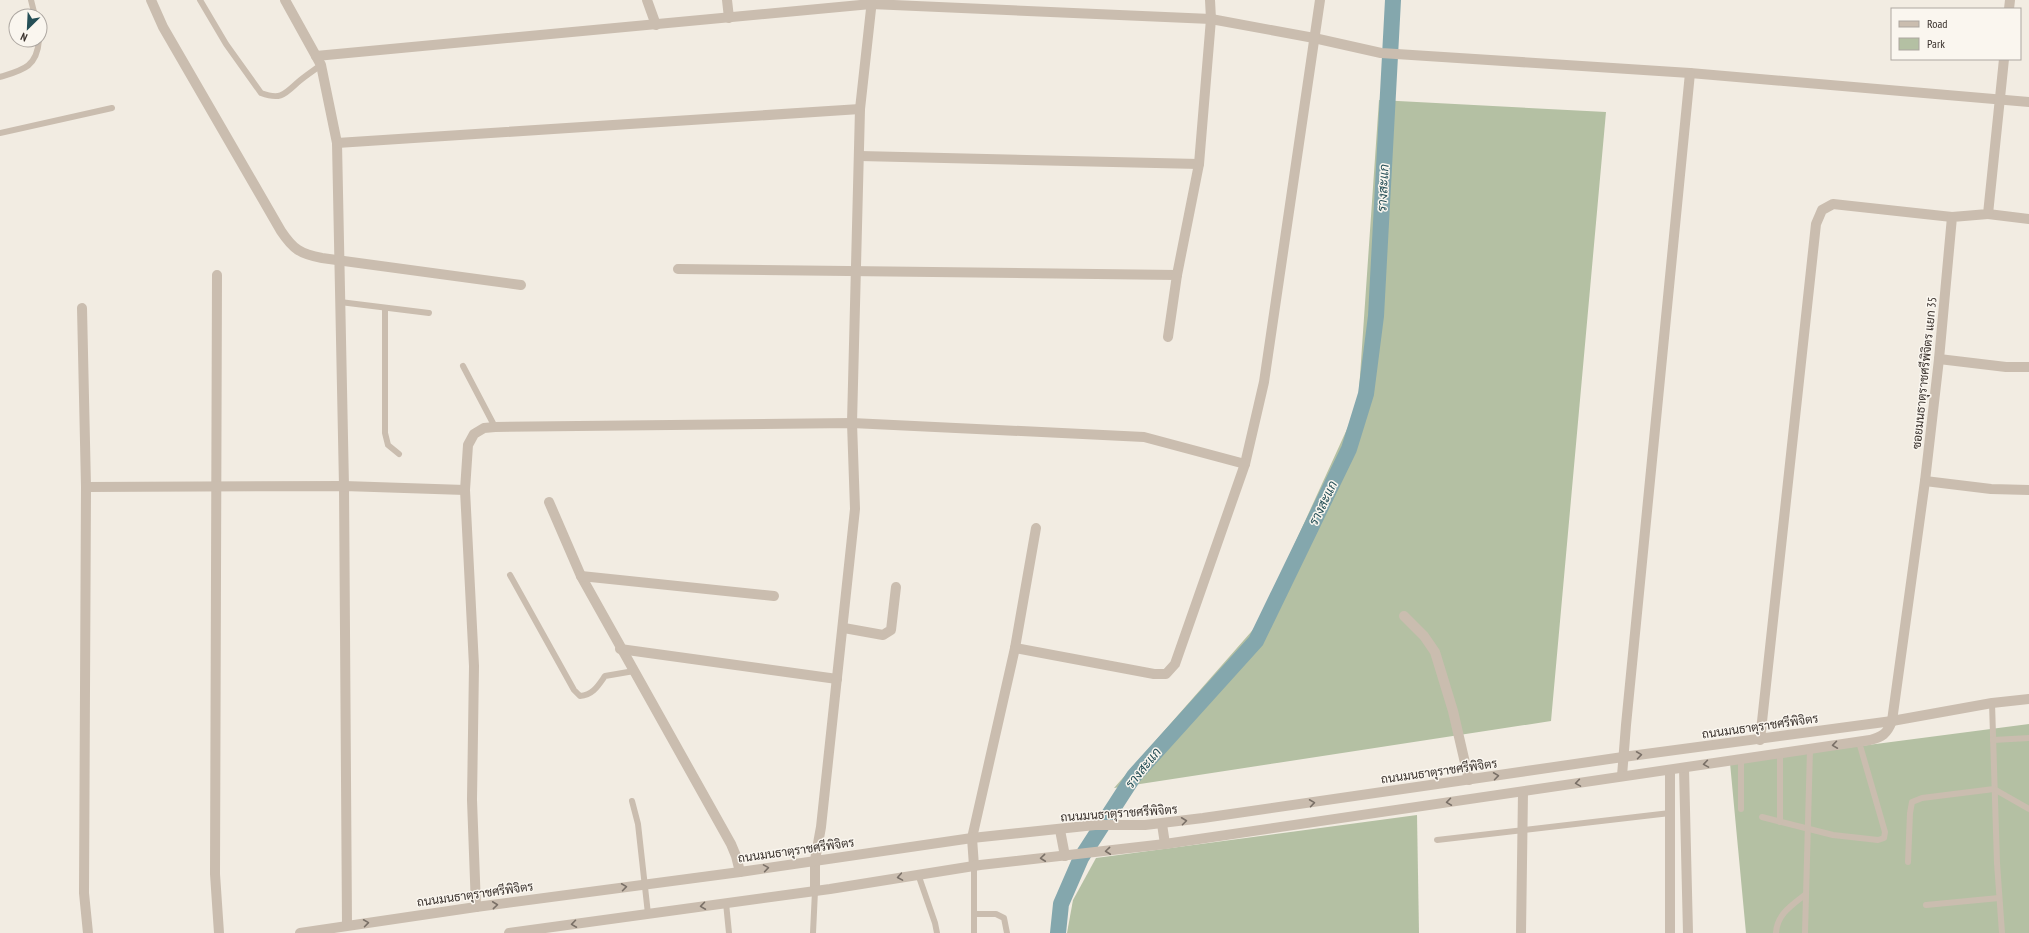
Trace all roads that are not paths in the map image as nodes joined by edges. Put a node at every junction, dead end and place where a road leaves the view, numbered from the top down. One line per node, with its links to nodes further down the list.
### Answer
1 (151, 0): 29 (street)
2 (200, 0): 15 (lane)
3 (285, 0): 15 (street)
4 (647, 0): 11 (street)
5 (727, 0): 9 (street)
6 (1210, 0): 10 (street)
7 (1320, 0): 12 (street)
8 (872, 2): 9 (street); 10 (street); 21 (street)
9 (728, 18): 11 (street)
10 (1211, 19): 12 (street); 25 (street)
11 (656, 26): 15 (street)
12 (1314, 38): 16 (street); 46 (street)
13 (38, 48): 17 (lane)
14 (2004, 60): 18 (street)
15 (318, 61): 23 (street)
16 (1690, 73): 18 (street); 74 (street)
17 (0, 77)
18 (2000, 99): 19 (street); 26 (street)
19 (2029, 102)
20 (112, 108): 22 (lane)
21 (860, 108): 23 (street); 24 (street)
22 (0, 133)
23 (337, 143): 29 (street)
24 (860, 156): 25 (street); 31 (street)
25 (1199, 164): 33 (street)
26 (1988, 214): 27 (street); 28 (street)
27 (1952, 218): 40 (street, ซอยมนธาตุราชศรีพิจิตร แยก 35); 69 (street)
28 (2029, 219)
29 (339, 259): 34 (street); 35 (street)
30 (678, 269): 31 (street)
31 (855, 271): 33 (street); 43 (street)
32 (218, 275): 48 (street)
33 (1176, 275): 39 (street)
34 (521, 285)
35 (340, 302): 37 (lane); 49 (street)
36 (82, 308): 50 (street)
37 (385, 308): 38 (lane); 45 (lane)
38 (429, 313)
39 (1168, 337)
40 (1939, 359): 42 (street); 47 (street, ซอยมนธาตุราชศรีพิจิตร แยก 35)
41 (463, 366): 44 (lane)
42 (2029, 367)
43 (852, 423): 44 (street); 46 (street); 60 (street)
44 (495, 427): 51 (street)
45 (399, 454)
46 (1245, 464): 61 (street)
47 (1925, 481): 52 (street); 67 (street, ซอยมนธาตุราชศรีพิจิตร แยก 35)
48 (218, 485): 49 (street); 50 (street); 112 (street)
49 (344, 486): 51 (street); 110 (street)
50 (86, 487): 111 (street)
51 (465, 490): 107 (street)
52 (2029, 490)
53 (549, 502): 56 (street)
54 (1036, 528): 61 (street)
55 (510, 575): 63 (lane)
56 (581, 576): 58 (street); 62 (street)
57 (896, 587): 60 (street)
58 (774, 596)
59 (1404, 616): 79 (street)
60 (844, 628): 64 (street)
61 (1015, 648): 92 (street)
62 (620, 649): 63 (street); 64 (street)
63 (634, 671): 99 (street)
64 (837, 679): 96 (street)
65 (2029, 699): 66 (street, ถนนมนธาตุราชศรีพิจิตร)
66 (1992, 703): 67 (street, ถนนมนธาตุราชศรีพิจิตร); 70 (lane)
67 (1892, 721): 69 (street, ถนนมนธาตุราชศรีพิจิตร); 71 (street)
68 (2029, 738): 70 (lane)
69 (1760, 740): 74 (street, ถนนมนธาตุราชศรีพิจิตร, one-way to 69)
70 (1993, 740): 80 (lane)
71 (1859, 742): 72 (street, one-way to 72); 91 (lane)
72 (1810, 749): 73 (street); 91 (lane)
73 (1780, 754): 75 (street); 87 (lane)
74 (1624, 757): 78 (street); 79 (street, ถนนมนธาตุราชศรีพิจิตร, one-way to 74)
75 (1741, 759): 76 (street, one-way to 76); 84 (lane)
76 (1684, 768): 77 (street); 122 (street)
77 (1670, 770): 78 (street); 85 (street)
78 (1622, 776): 81 (street, one-way to 81)
79 (1469, 780): 88 (street, ถนนมนธาตุราชศรีพิจิตร, one-way to 79)
80 (1994, 789): 83 (lane); 97 (lane); 104 (lane)
81 (1523, 792): 89 (street); 94 (street, one-way to 94)
82 (632, 801): 101 (lane)
83 (2029, 808)
84 (1741, 809)
85 (1670, 813): 89 (lane); 121 (street)
86 (1762, 818): 87 (lane)
87 (1780, 822): 91 (lane)
88 (1162, 824): 90 (street, ถนนมนธาตุราชศรีพิจิตร); 94 (street)
89 (1522, 829): 93 (lane); 120 (street)
90 (1060, 830): 92 (street, ถนนมนธาตุราชศรีพิจิตร); 95 (street)
91 (1808, 830): 103 (lane)
92 (972, 838): 96 (street, ถนนมนธาตุราชศรีพิจิตร); 98 (street)
93 (1437, 840)
94 (1165, 844): 95 (street, one-way to 95)
95 (1064, 856): 98 (street, one-way to 98)
96 (815, 860): 99 (street, ถนนมนธาตุราชศรีพิจิตร, one-way to 96); 102 (street)
97 (1908, 862)
98 (974, 866): 100 (street); 109 (lane)
99 (740, 872): 101 (street, ถนนมนธาตุราชศรีพิจิตร)
100 (918, 874): 102 (street, one-way to 102); 117 (lane)
101 (644, 885): 107 (street, ถนนมนธาตุราชศรีพิจิตร, one-way to 101); 108 (lane)
102 (814, 891): 105 (street); 116 (lane)
103 (1806, 894): 123 (lane); 124 (lane)
104 (1999, 898): 106 (lane); 125 (lane)
105 (726, 903): 108 (street, one-way to 108); 115 (lane)
106 (1926, 905)
107 (476, 907): 110 (street, ถนนมนธาตุราชศรีพิจิตร, one-way to 107)
108 (648, 914): 114 (street, one-way to 114)
109 (975, 914): 118 (lane); 119 (lane)
110 (347, 925): 113 (street, ถนนมนธาตุราชศรีพิจิตร)
111 (88, 933)
112 (219, 933)
113 (300, 933)
114 (508, 933)
115 (729, 933)
116 (813, 933)
117 (937, 933)
118 (974, 933)
119 (1008, 933)
120 (1521, 933)
121 (1670, 933)
122 (1688, 933)
123 (1776, 933)
124 (1805, 933)
125 (2002, 933)

